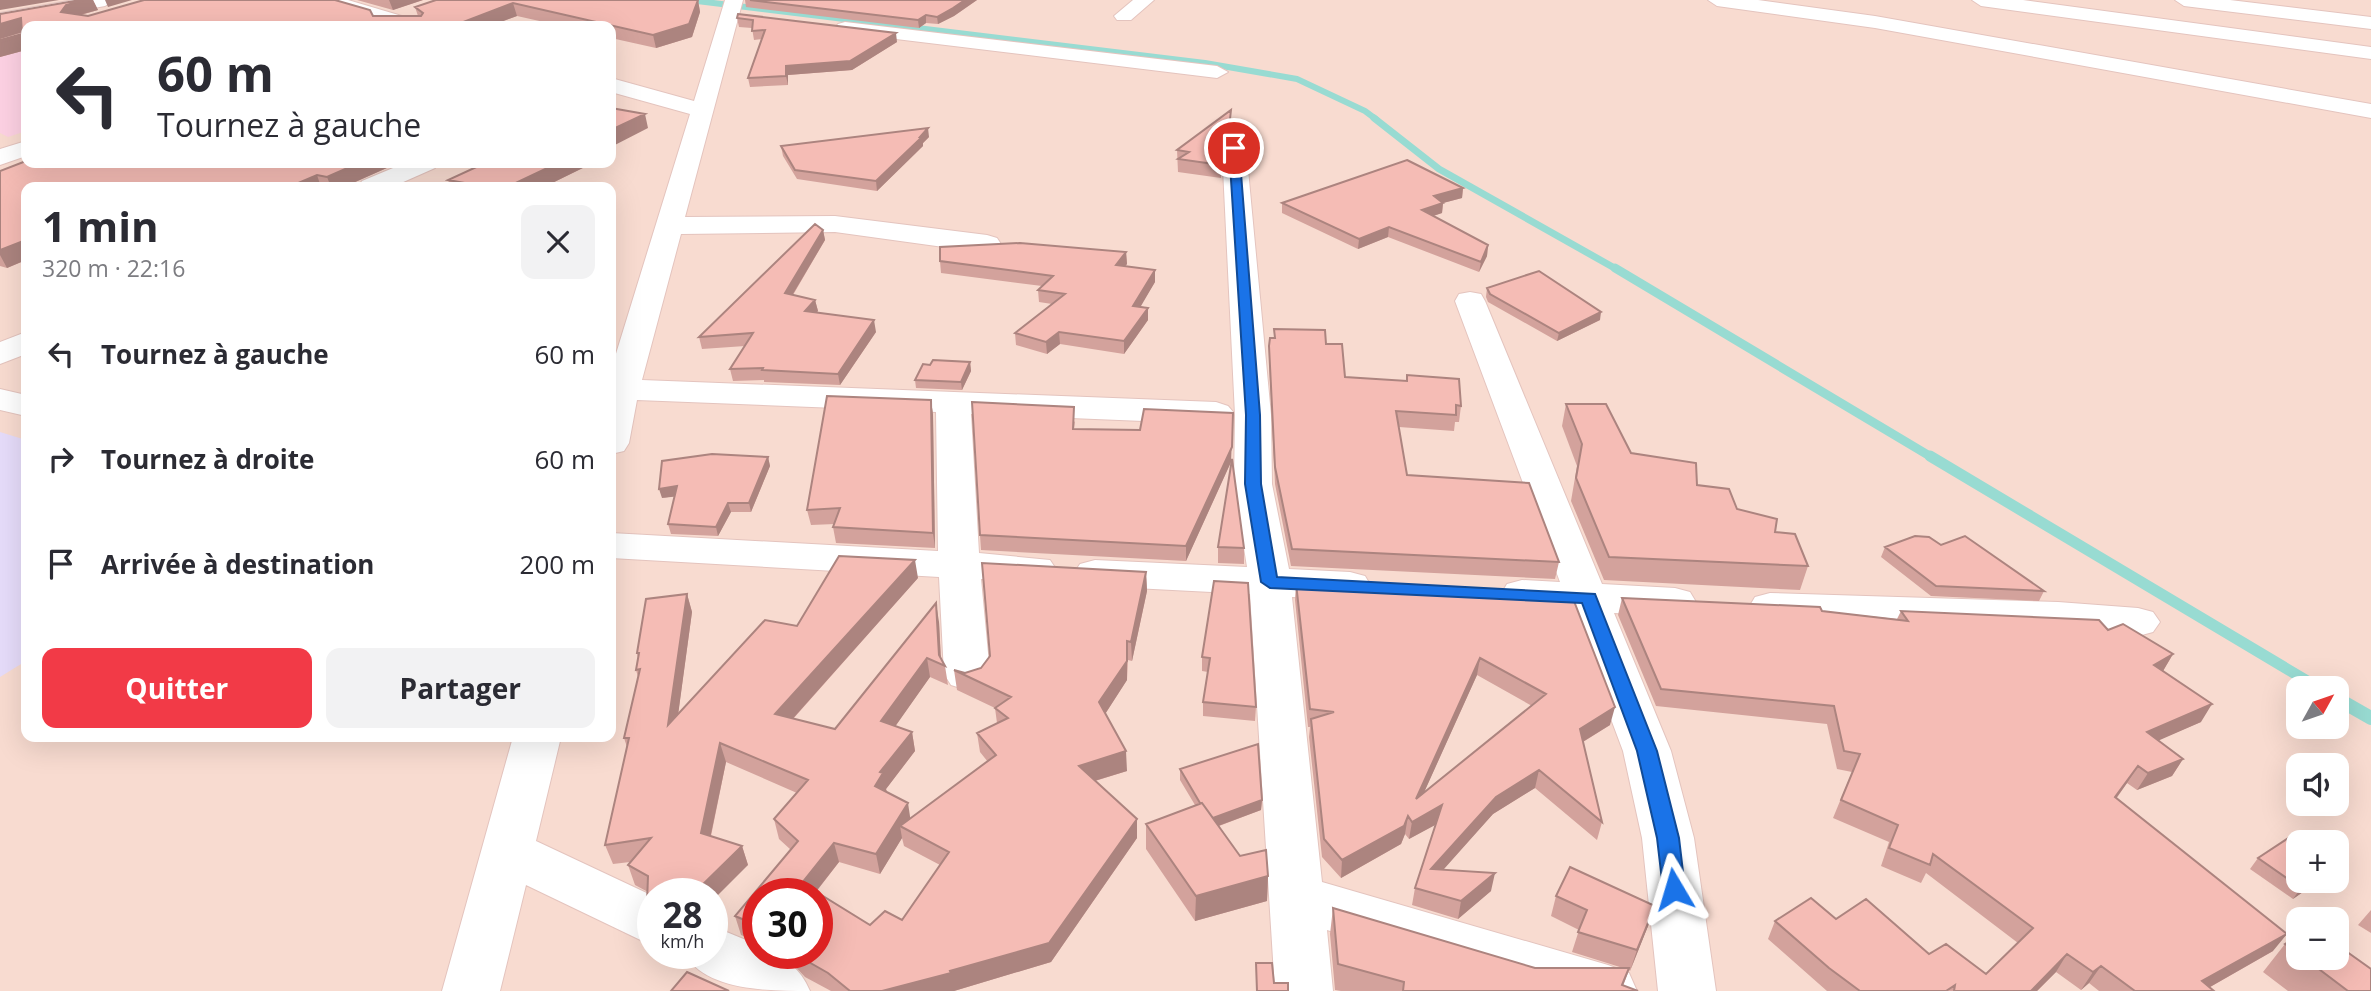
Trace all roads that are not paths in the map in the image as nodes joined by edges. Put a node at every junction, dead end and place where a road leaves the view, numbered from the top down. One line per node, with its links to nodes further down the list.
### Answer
1 (105, 0): 12 (street)
2 (328, 0): 16 (street)
3 (1145, 0): 13 (street)
4 (1717, 0): 8 (street)
5 (1981, 0): 6 (street)
6 (1987, 0): 20 (street); 21 (street)
7 (2184, 0): 18 (street)
8 (1774, 3): 20 (street)
9 (427, 8): 17 (street)
10 (736, 9): 24 (street)
11 (122, 11): 15 (street)
12 (5, 14): 14 (street)
13 (1124, 16)
14 (24, 21)
15 (88, 21)
16 (380, 21)
17 (391, 21)
18 (2371, 23)
19 (827, 26): 22 (street)
20 (1961, 38): 25 (street)
21 (2371, 53)
22 (1217, 72)
23 (616, 86): 24 (street)
24 (700, 110): 29 (street)
25 (2371, 111)
26 (1234, 148): 38 (street)
27 (415, 168): 28 (street)
28 (382, 182)
29 (668, 226): 30 (street); 34 (street)
30 (987, 244)
31 (1470, 301): 45 (street)
32 (21, 344): 33 (street)
33 (0, 354)
34 (622, 389): 36 (street); 39 (street)
35 (0, 399): 37 (street)
36 (953, 401): 38 (street); 41 (street)
37 (21, 405)
38 (1253, 415): 42 (street)
39 (616, 418)
40 (616, 546): 41 (street)
41 (961, 565): 42 (street); 47 (street)
42 (1270, 582): 43 (street); 50 (street)
43 (1395, 588)
44 (1478, 592): 45 (street)
45 (1589, 598): 46 (street); 57 (street)
46 (2138, 622)
47 (967, 674)
48 (536, 742): 49 (street)
49 (506, 851): 51 (street); 53 (street)
50 (1297, 898): 55 (street); 56 (street)
51 (637, 914)
52 (728, 959): 54 (street)
53 (471, 991)
54 (781, 991)
55 (1304, 991)
56 (1608, 991)
57 (1687, 991)

